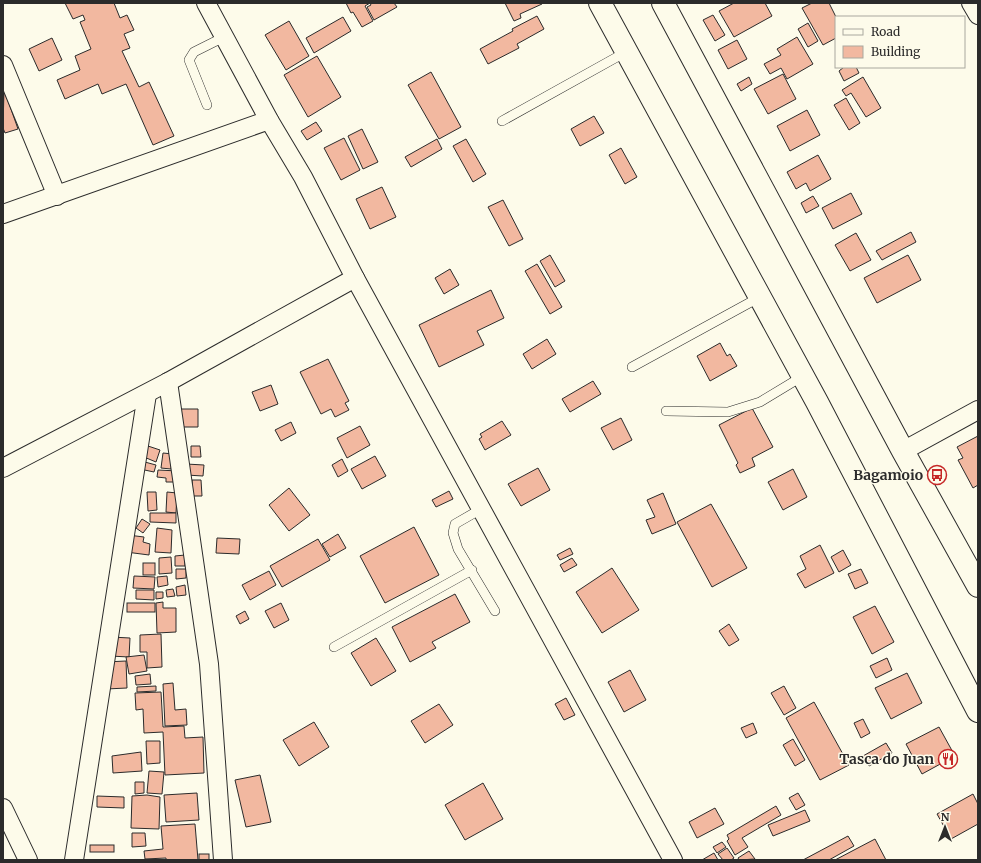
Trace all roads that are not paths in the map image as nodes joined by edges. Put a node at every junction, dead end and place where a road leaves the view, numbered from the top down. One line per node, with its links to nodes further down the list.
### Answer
1 (206, 3): 6 (street)
2 (600, 3): 7 (highway)
3 (663, 3): 22 (highway)
4 (972, 3): 5 (street)
5 (978, 15)
6 (224, 37): 9 (lane); 10 (street)
7 (626, 52): 11 (lane); 15 (highway)
8 (3, 65): 12 (street)
9 (207, 105)
10 (270, 120): 12 (street); 14 (street)
11 (502, 121)
12 (57, 196): 13 (street)
13 (3, 214)
14 (355, 278): 18 (street); 24 (street)
15 (760, 297): 16 (lane); 17 (highway)
16 (632, 367)
17 (803, 376): 21 (lane); 29 (highway)
18 (168, 382): 19 (street); 33 (street)
19 (147, 394): 23 (street); 32 (street)
20 (978, 410): 22 (street)
21 (666, 411)
22 (903, 451): 26 (highway)
23 (3, 468)
24 (481, 509): 25 (lane); 34 (street)
25 (472, 570): 27 (lane); 28 (lane)
26 (978, 586)
27 (495, 611)
28 (334, 647)
29 (978, 710)
30 (3, 808): 31 (street)
31 (28, 860)
32 (74, 860)
33 (223, 860)
34 (673, 860)

